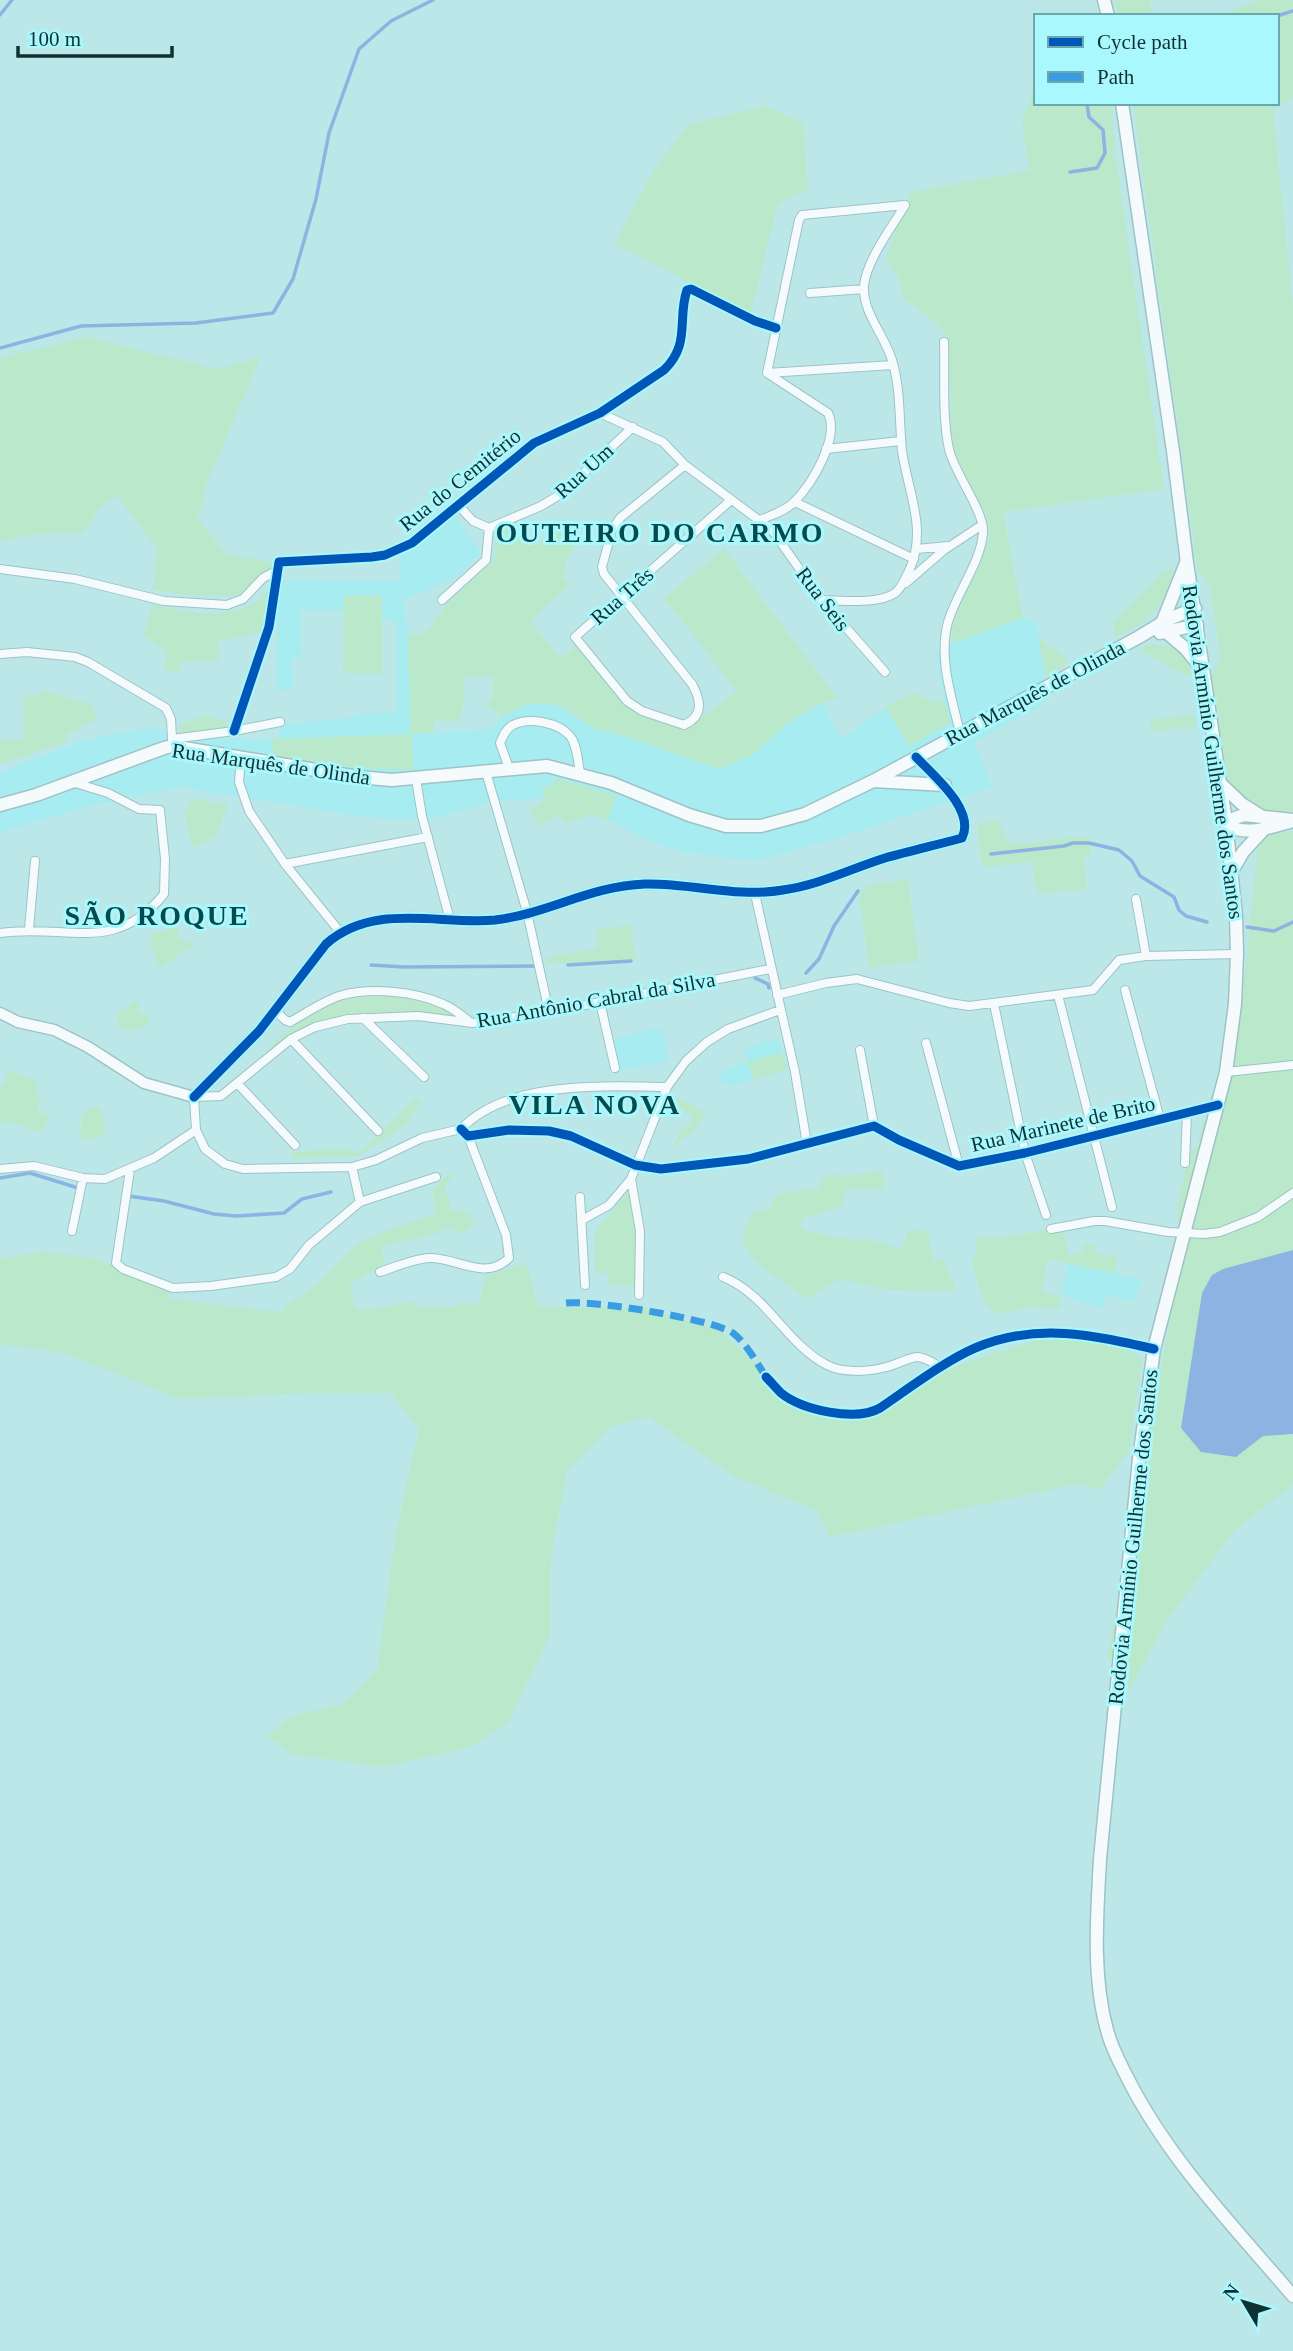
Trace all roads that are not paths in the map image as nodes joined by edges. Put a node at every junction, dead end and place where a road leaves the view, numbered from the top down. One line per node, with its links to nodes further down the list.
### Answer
1 (1122, 105): 22 (main road, Rodovia Armínio Guilherme dos Santos)
2 (864, 289): 3 (street); 4 (street); 6 (street)
3 (810, 293)
4 (776, 328): 7 (street); 8 (street, Rua do Cemitério)
5 (944, 342): 17 (street)
6 (893, 365): 7 (street); 10 (street)
7 (767, 373): 11 (street)
8 (600, 413): 9 (street); 15 (street, Rua do Cemitério)
9 (633, 427): 12 (street); 18 (street, Rua Um)
10 (901, 441): 11 (street); 20 (street)
11 (826, 449): 14 (street)
12 (685, 465): 13 (street, Rua Seis); 26 (street)
13 (730, 501): 16 (street, Rua Seis); 26 (street, Rua Três)
14 (795, 502): 16 (street); 21 (street)
15 (459, 506): 18 (street); 24 (street, Rua do Cemitério)
16 (760, 520): 28 (street, Rua Seis)
17 (982, 525): 19 (street); 37 (street)
18 (489, 528): 27 (street)
19 (951, 546): 20 (street); 25 (street)
20 (916, 549): 21 (street)
21 (915, 559): 25 (street)
22 (1186, 563): 29 (main road, Rodovia Armínio Guilherme dos Santos); 31 (main road)
23 (0, 569): 24 (street)
24 (276, 571): 36 (street)
25 (898, 590): 28 (street)
26 (623, 596): 26 (street, Rua Três)
27 (442, 600)
28 (821, 600): 33 (street, Rua Seis)
29 (1195, 608): 30 (main road, Rodovia Armínio Guilherme dos Santos); 31 (main road)
30 (1197, 625): 31 (main road); 34 (main road, Rodovia Armínio Guilherme dos Santos)
31 (1164, 627): 34 (main road); 37 (main road, Rua Marquês de Olinda)
32 (0, 654): 38 (street)
33 (885, 672)
34 (1205, 674): 47 (main road, Rodovia Armínio Guilherme dos Santos)
35 (280, 722): 36 (street)
36 (234, 731): 38 (street)
37 (960, 733): 39 (main road, Rua Marquês de Olinda)
38 (172, 743): 40 (main road, Rua Marquês de Olinda); 46 (main road, Rua Marquês de Olinda)
39 (916, 757): 45 (main road, Rua Marquês de Olinda); 48 (street)
40 (241, 758): 44 (main road, Rua Marquês de Olinda); 55 (street)
41 (509, 768): 42 (main road, Rua Marquês de Olinda); 43 (main road, Rua Marquês de Olinda); 43 (street)
42 (486, 772): 44 (main road, Rua Marquês de Olinda); 59 (street)
43 (579, 773): 45 (main road, Rua Marquês de Olinda)
44 (416, 779): 53 (street)
45 (873, 781): 48 (main road)
46 (72, 782): 49 (main road, Rua Marquês de Olinda); 61 (street)
47 (1221, 784): 51 (main road); 52 (main road, Rodovia Armínio Guilherme dos Santos)
48 (945, 785): 57 (street)
49 (0, 805)
50 (1293, 820): 51 (main road)
51 (1263, 822): 52 (main road); 56 (main road)
52 (1227, 826): 56 (main road, Rodovia Armínio Guilherme dos Santos)
53 (428, 837): 55 (street); 60 (street)
54 (35, 861): 61 (street)
55 (285, 864): 62 (street)
56 (1231, 875): 64 (main road, Rodovia Armínio Guilherme dos Santos)
57 (755, 894): 59 (street); 66 (street)
58 (1136, 898): 65 (street)
59 (527, 912): 60 (street); 74 (street)
60 (450, 920): 62 (street)
61 (29, 929): 63 (street)
62 (340, 932): 72 (street)
63 (0, 933)
64 (1237, 954): 65 (street); 83 (main road, Rodovia Armínio Guilherme dos Santos)
65 (1146, 956): 69 (street)
66 (771, 969): 67 (street); 70 (street, Rua Antônio Cabral da Silva)
67 (775, 988): 71 (street); 73 (street)
68 (1125, 990): 90 (street)
69 (1058, 995): 71 (street); 95 (street)
70 (600, 1002): 74 (street, Rua Antônio Cabral da Silva); 82 (street)
71 (994, 1004): 98 (street)
72 (275, 1010): 77 (street); 87 (street)
73 (780, 1010): 86 (street); 96 (street)
74 (549, 1012): 77 (street, Rua Antônio Cabral da Silva)
75 (0, 1013): 87 (street)
76 (363, 1018): 77 (street, Rua Antônio Cabral da Silva); 78 (street, Rua Antônio Cabral da Silva); 84 (street)
77 (473, 1023)
78 (291, 1039): 85 (street, Rua Antônio Cabral da Silva); 93 (street)
79 (926, 1044): 101 (street)
80 (860, 1050): 91 (street)
81 (1293, 1065): 83 (street)
82 (615, 1068)
83 (1226, 1072): 88 (main road, Rodovia Armínio Guilherme dos Santos)
84 (424, 1077)
85 (238, 1084): 87 (street, Rua Antônio Cabral da Silva); 97 (street)
86 (667, 1087): 94 (street); 100 (street)
87 (194, 1097): 92 (street)
88 (1219, 1105): 89 (street, Rua Marinete de Brito); 116 (main road, Rodovia Armínio Guilherme dos Santos)
89 (1187, 1113): 90 (street, Rua Marinete de Brito); 99 (street)
90 (1160, 1119): 95 (street, Rua Marinete de Brito)
91 (874, 1126): 96 (street); 101 (street, Rua Marinete de Brito)
92 (196, 1130): 102 (street); 104 (street)
93 (378, 1131)
94 (464, 1132): 100 (street); 102 (street); 117 (street)
95 (1093, 1136): 98 (street, Rua Marinete de Brito); 111 (street)
96 (807, 1144): 100 (street)
97 (295, 1145)
98 (1025, 1153): 101 (street, Rua Marinete de Brito); 112 (street)
99 (1185, 1163)
100 (635, 1165): 107 (street)
101 (959, 1166)
102 (352, 1167): 110 (street)
103 (0, 1169): 106 (street)
104 (130, 1170): 106 (street); 110 (street)
105 (436, 1177): 110 (street)
106 (83, 1178): 115 (street)
107 (631, 1179): 113 (street); 120 (street)
108 (1293, 1196): 116 (street)
109 (580, 1197): 113 (street)
110 (360, 1202)
111 (1112, 1207)
112 (1046, 1215)
113 (582, 1220): 119 (street)
114 (1051, 1229): 116 (street)
115 (72, 1231)
116 (1186, 1233): 121 (main road, Rodovia Armínio Guilherme dos Santos)
117 (380, 1272)
118 (723, 1278): 122 (street)
119 (585, 1285)
120 (639, 1296)
121 (1154, 1349): 122 (street); 124 (main road, Rodovia Armínio Guilherme dos Santos)
122 (942, 1367): 123 (street)
123 (766, 1377)
124 (1293, 2296)

